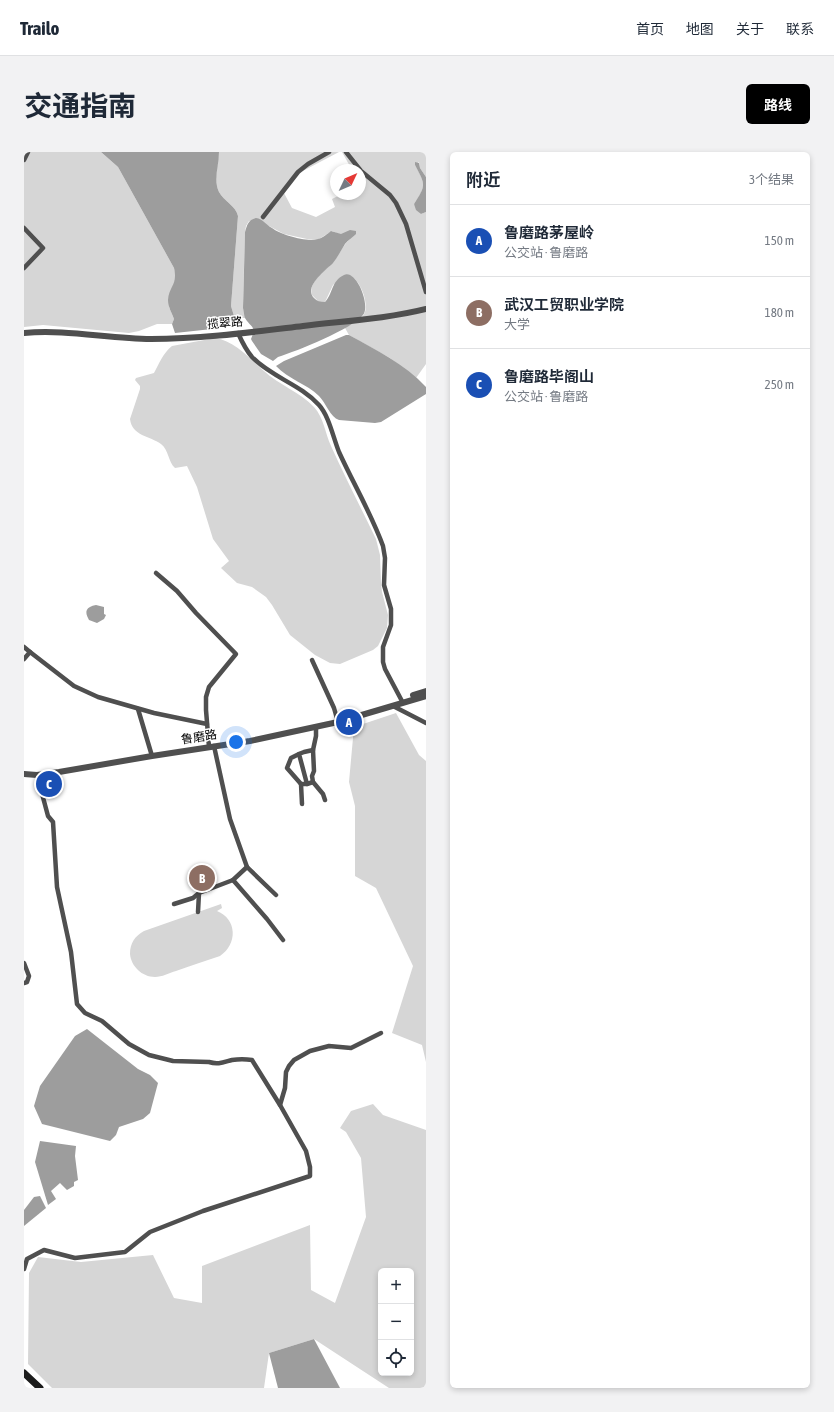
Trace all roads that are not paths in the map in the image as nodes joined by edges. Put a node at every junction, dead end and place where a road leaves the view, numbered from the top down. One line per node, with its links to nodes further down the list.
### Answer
1 (28, 152): 4 (street)
2 (329, 152): 5 (street)
3 (346, 152): 8 (street)
4 (24, 160)
5 (263, 217)
6 (24, 228): 7 (street)
7 (24, 268)
8 (426, 292)
9 (426, 309): 11 (street, 揽翠路)
10 (24, 333): 11 (street, 揽翠路)
11 (238, 333): 19 (street)
12 (156, 573): 25 (street)
13 (24, 647): 14 (street)
14 (30, 652): 15 (street); 21 (street)
15 (24, 659)
16 (312, 660): 23 (street)
17 (426, 691): 19 (street, 鲁磨路)
18 (426, 696): 19 (street, 鲁磨路)
19 (402, 701): 20 (street, 鲁磨路); 22 (street, 鲁磨路)
20 (393, 706): 22 (street, 鲁磨路); 24 (street)
21 (138, 708): 25 (street); 30 (street)
22 (375, 711): 23 (street, 鲁磨路)
23 (338, 722): 26 (street, 鲁磨路)
24 (426, 723)
25 (207, 724): 27 (street)
26 (316, 727): 27 (street, 鲁磨路); 28 (street)
27 (212, 747): 30 (street, 鲁磨路); 38 (street)
28 (313, 750): 29 (street); 33 (street)
29 (299, 754): 34 (street); 35 (street)
30 (152, 756): 32 (street, 鲁磨路)
31 (24, 774): 32 (street, 鲁磨路)
32 (36, 774): 48 (street)
33 (313, 782): 35 (street); 36 (street)
34 (301, 784): 35 (street); 37 (street)
35 (307, 784)
36 (325, 800)
37 (302, 804)
38 (248, 867): 39 (street); 41 (street)
39 (233, 880): 40 (street); 44 (street)
40 (200, 893): 42 (street); 43 (street)
41 (276, 895)
42 (174, 904)
43 (198, 912)
44 (282, 940)
45 (24, 963): 46 (street)
46 (24, 983)
47 (381, 1033): 48 (street)
48 (280, 1105): 49 (street)
49 (24, 1269)
50 (24, 1373): 53 (main road)
51 (24, 1379): 52 (main road)
52 (33, 1388)
53 (40, 1388)

